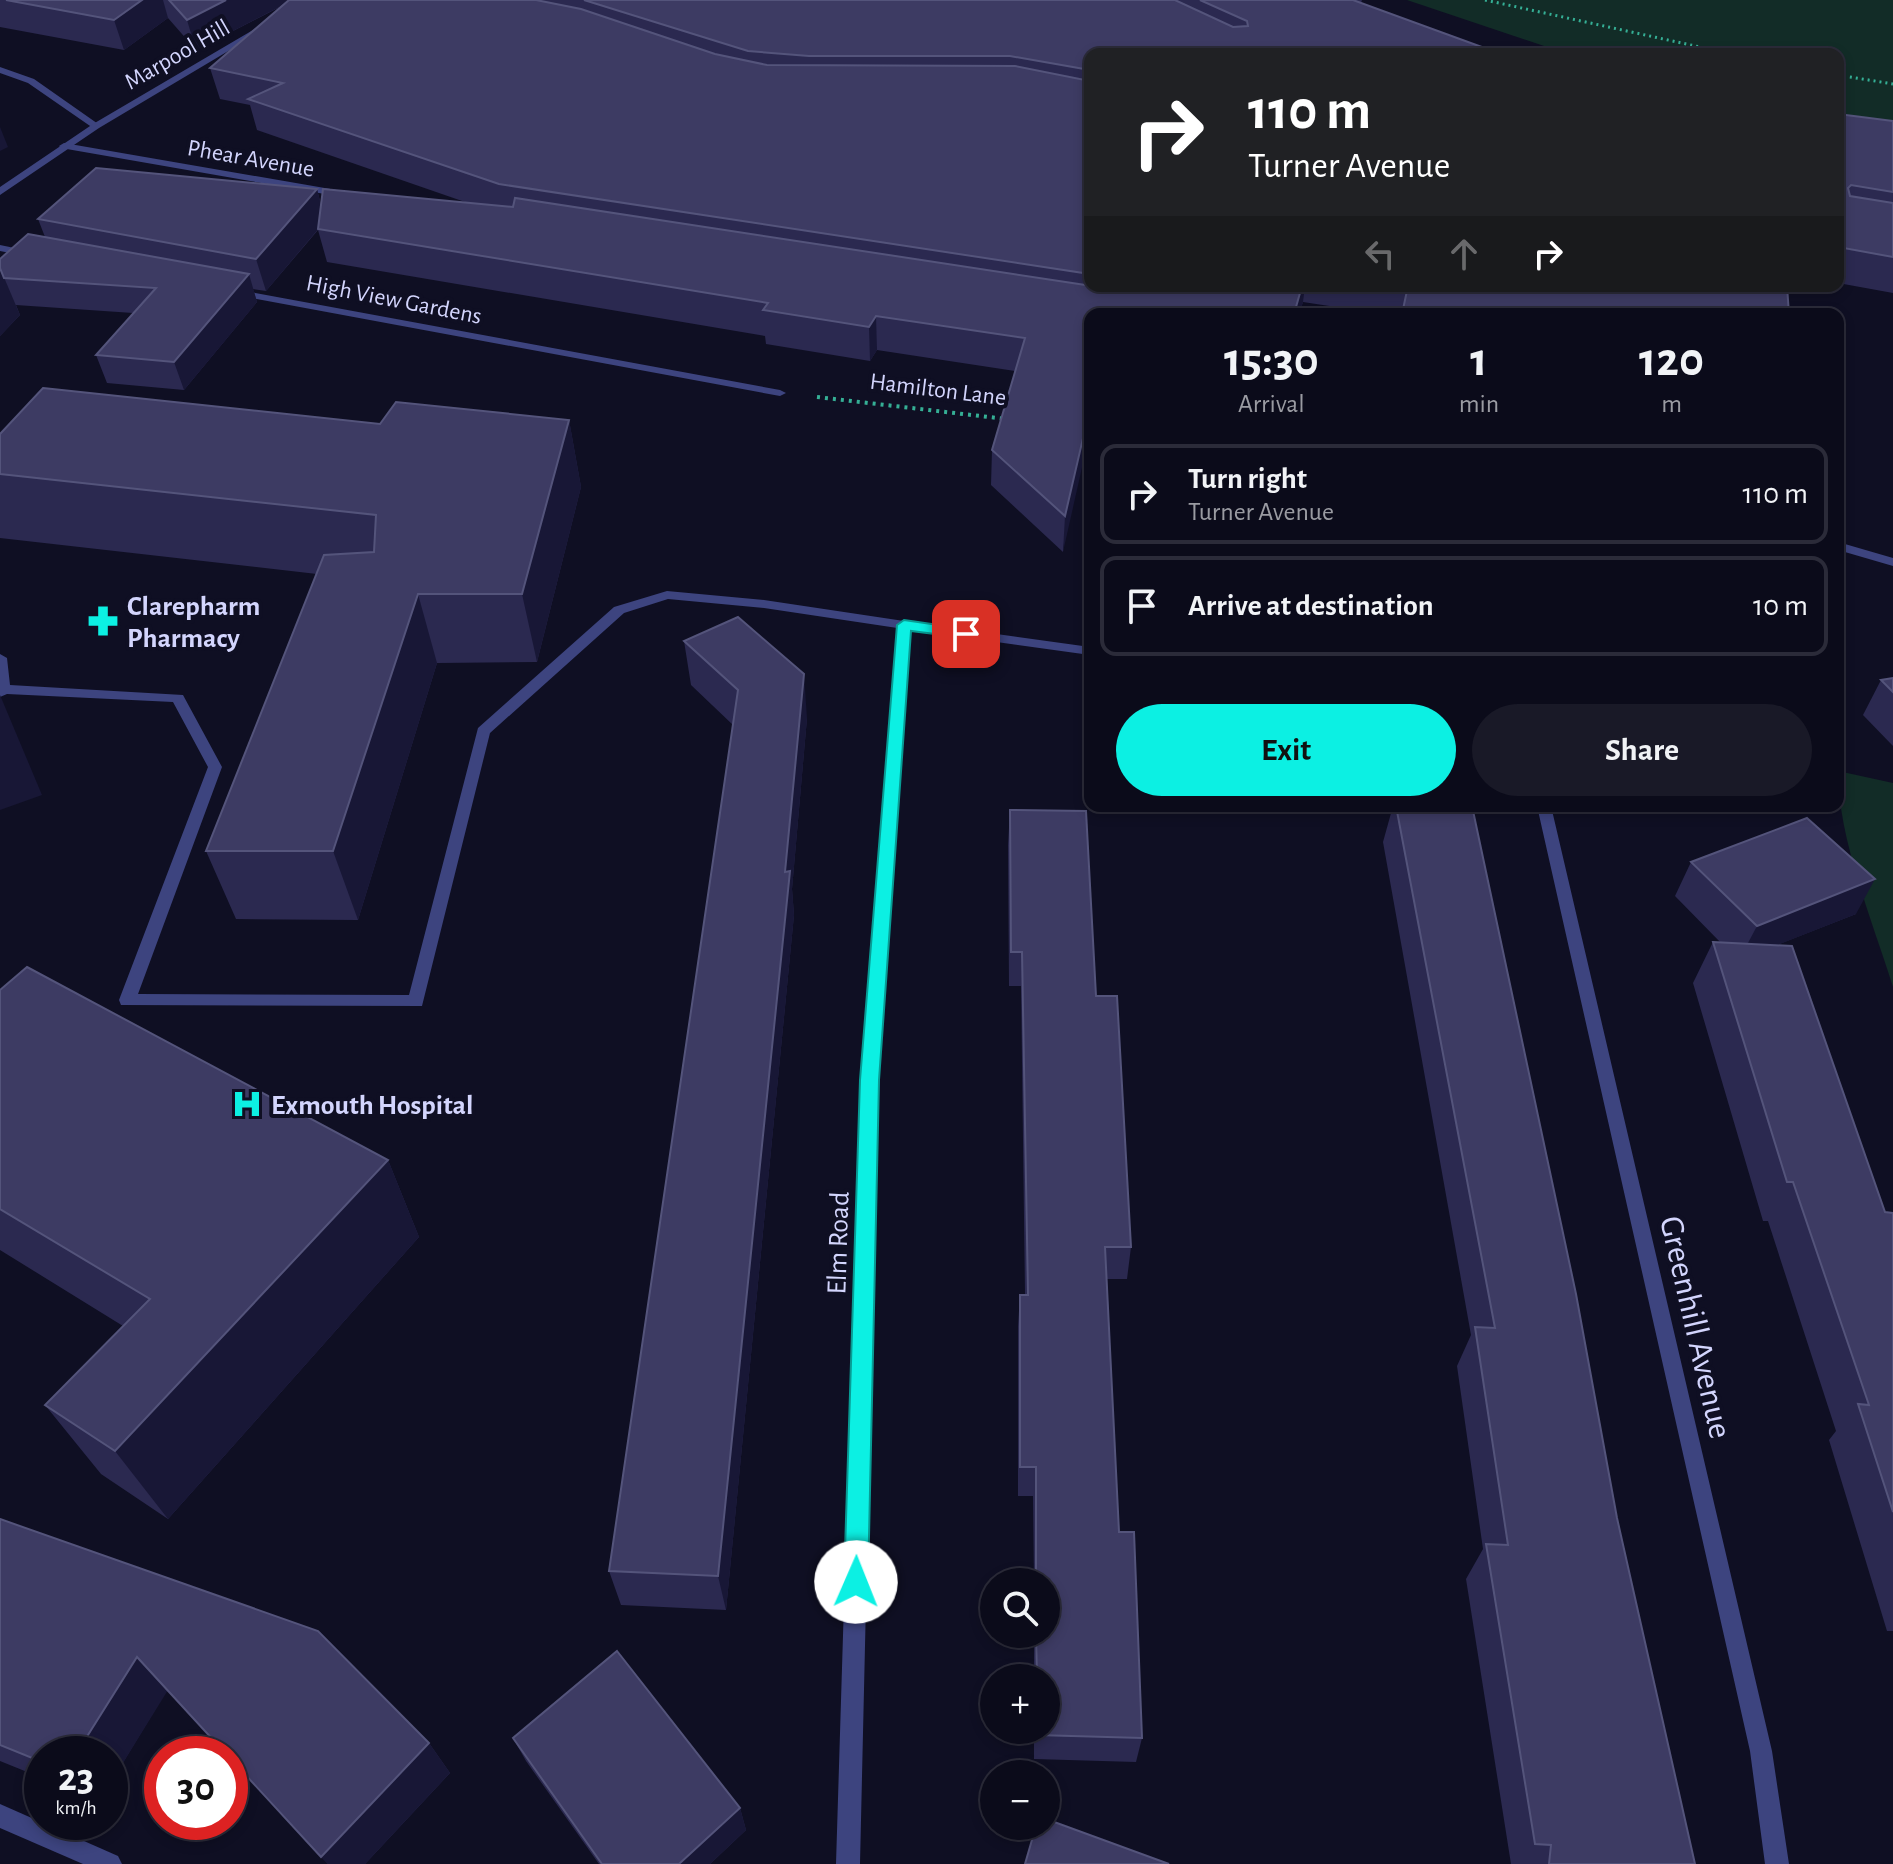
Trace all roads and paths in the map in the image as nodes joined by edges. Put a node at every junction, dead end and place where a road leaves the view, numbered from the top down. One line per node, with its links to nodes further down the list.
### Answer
1 (1485, 0): 3 (path)
2 (276, 20): 7 (street, Marpool Hill)
3 (1705, 48)
4 (0, 70): 7 (street)
5 (1844, 76): 6 (path)
6 (1893, 84)
7 (96, 126): 8 (street, Marpool Hill)
8 (64, 146): 9 (street, Marpool Hill); 10 (street, Phear Avenue)
9 (0, 192)
10 (362, 198)
11 (0, 248): 12 (street)
12 (47, 257)
13 (219, 289): 14 (street, High View Gardens)
14 (780, 393): 15 (path, Hamilton Lane)
15 (1016, 421)
16 (1844, 548): 17 (street)
17 (1893, 562)
18 (904, 625): 19 (street); 21 (street); 25 (street, Elm Road)
19 (1084, 650)
20 (0, 658): 21 (street)
21 (2, 690)
22 (1545, 812): 26 (street, Greenhill Avenue)
23 (0, 1816): 24 (street)
24 (110, 1864)
25 (848, 1864)
26 (1777, 1864)

